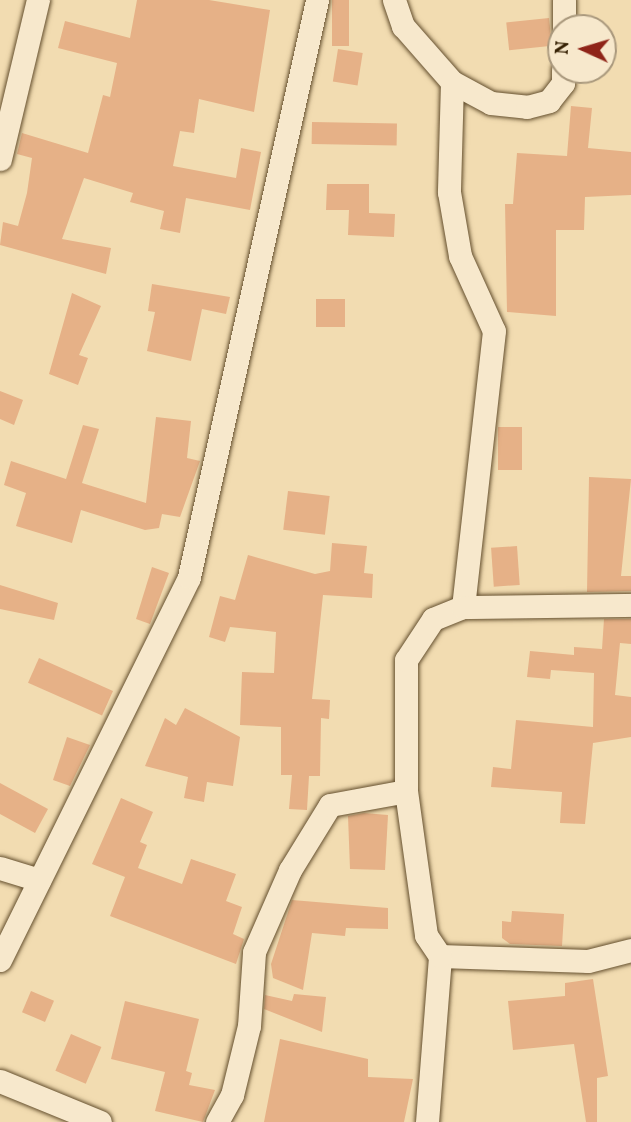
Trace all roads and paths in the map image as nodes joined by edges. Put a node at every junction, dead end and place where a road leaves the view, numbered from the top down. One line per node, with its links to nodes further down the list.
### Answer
1 (38, 0): 6 (street)
2 (317, 0): 11 (street)
3 (394, 0): 4 (street)
4 (452, 82): 5 (street); 8 (street)
5 (562, 84)
6 (0, 159)
7 (631, 605): 8 (street)
8 (463, 607): 9 (street)
9 (406, 791): 13 (street); 16 (street)
10 (0, 868): 11 (street)
11 (39, 880): 14 (street)
12 (631, 950): 13 (street)
13 (440, 956): 20 (street)
14 (0, 960)
15 (0, 1081): 17 (street)
16 (232, 1095): 18 (street); 19 (street)
17 (100, 1122)
18 (217, 1122)
19 (228, 1122)
20 (427, 1122)

